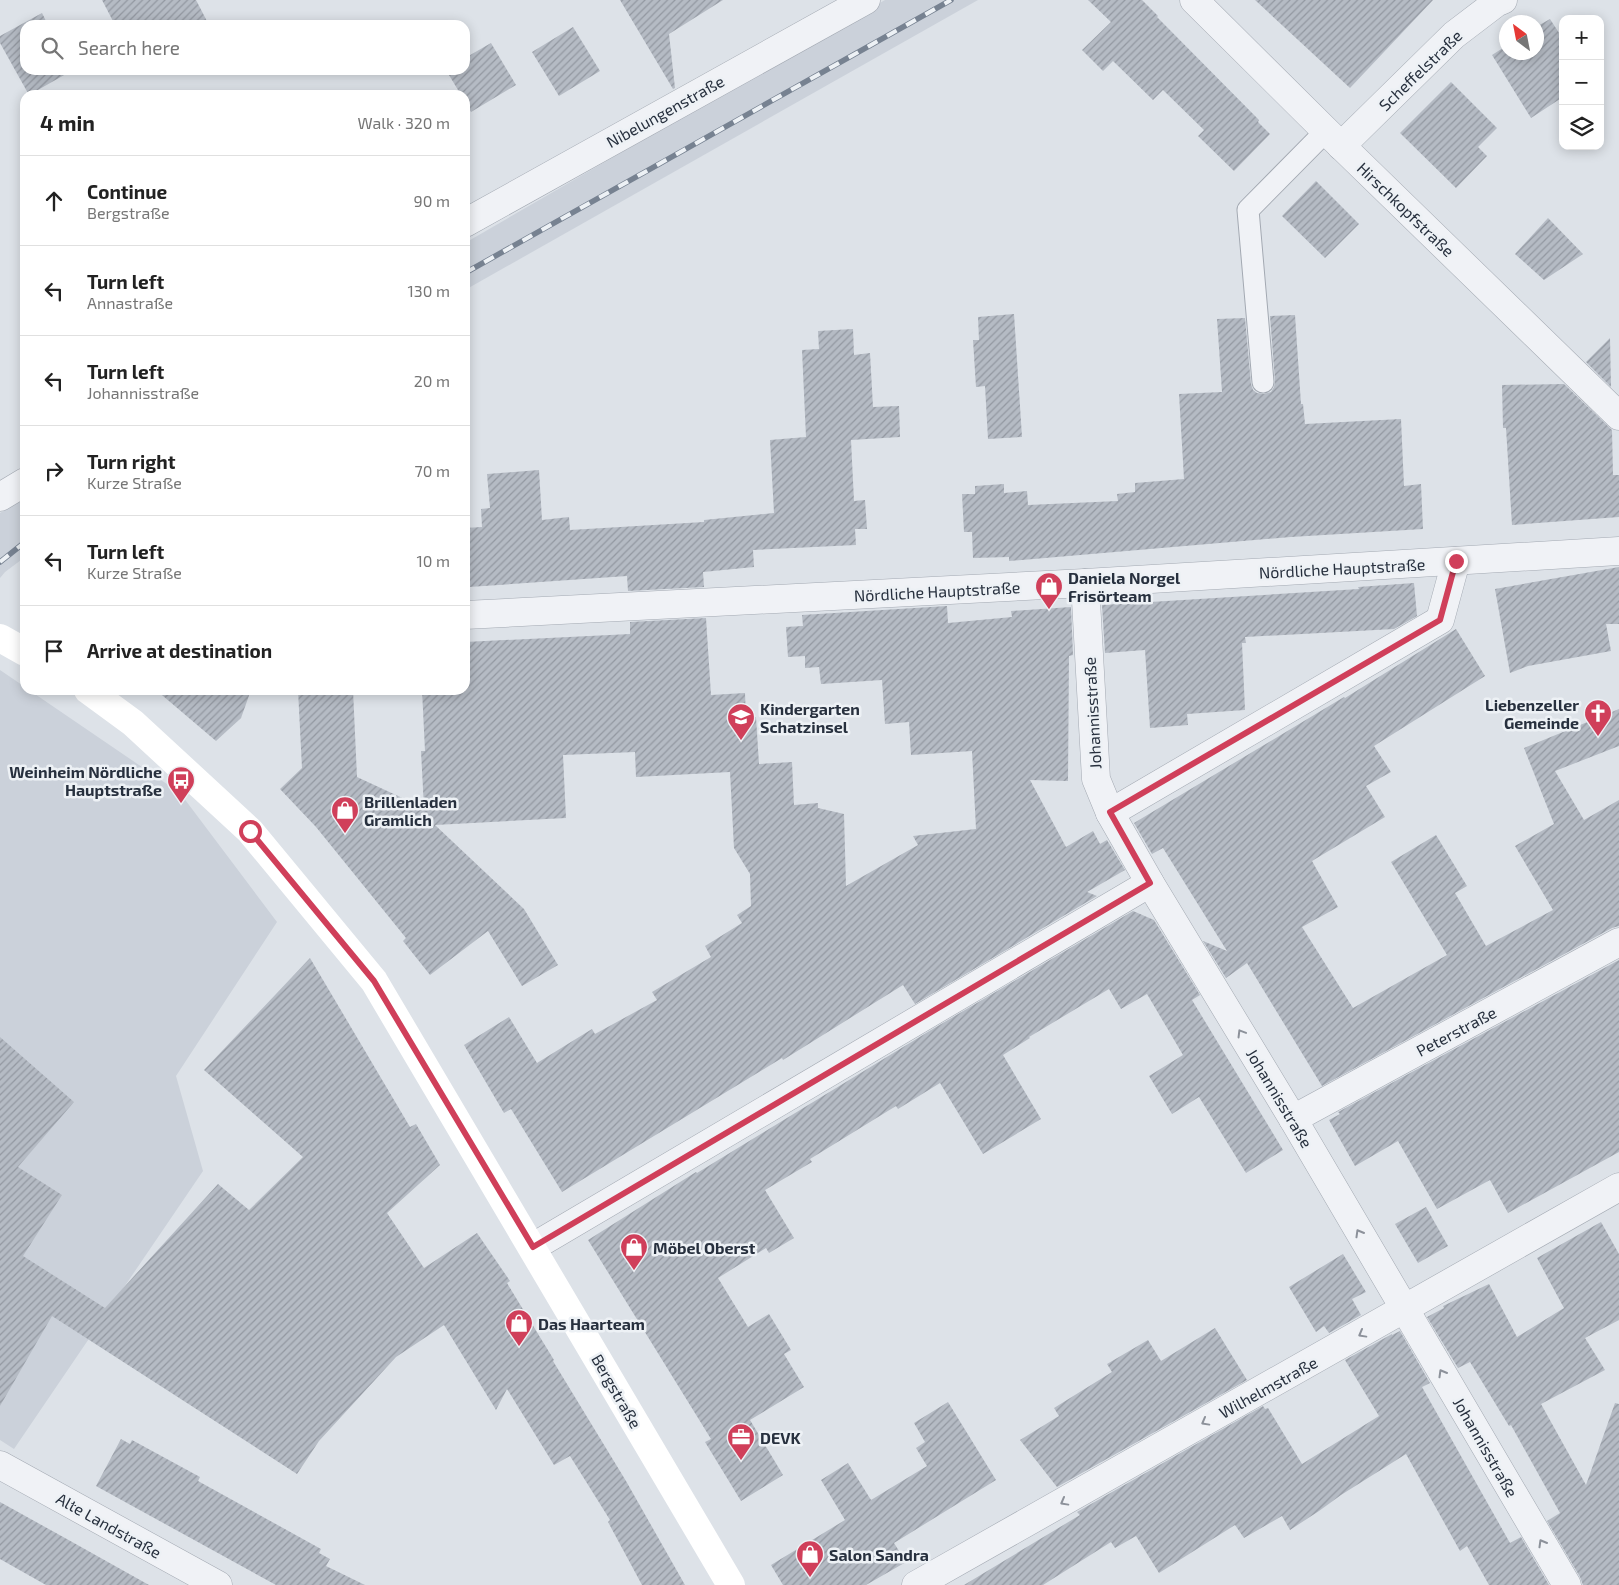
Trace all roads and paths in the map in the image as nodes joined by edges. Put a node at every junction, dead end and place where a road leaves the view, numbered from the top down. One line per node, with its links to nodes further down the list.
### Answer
1 (866, 0): 5 (street, Nibelungenstraße)
2 (1194, 0): 4 (street, Hirschkopfstraße)
3 (1503, 0): 4 (street, Scheffelstraße)
4 (1333, 138): 6 (lane); 7 (street, Hirschkopfstraße)
5 (470, 220)
6 (1263, 382)
7 (1619, 416)
8 (20, 485): 9 (street)
9 (0, 497)
10 (1619, 551): 11 (street, Nördliche Hauptstraße)
11 (1456, 561): 12 (street, Nördliche Hauptstraße); 17 (street)
12 (1085, 583): 13 (street, Nördliche Hauptstraße); 17 (street, Johannisstraße)
13 (470, 615)
14 (0, 638): 15 (main road)
15 (20, 649)
16 (95, 695): 22 (main road, Bergstraße)
17 (1110, 812): 18 (street, Johannisstraße)
18 (1150, 883): 20 (street, Johannisstraße, one-way to 18); 22 (street)
19 (1619, 942): 20 (street, Peterstraße)
20 (1293, 1119): 23 (street, Johannisstraße, one-way to 20)
21 (1619, 1187): 23 (street, Wilhelmstraße)
22 (533, 1247): 26 (main road, Bergstraße)
23 (1405, 1310): 27 (street, Wilhelmstraße, one-way to 27); 28 (street, Johannisstraße, one-way to 23)
24 (0, 1465): 25 (street, Alte Landstraße)
25 (218, 1585)
26 (731, 1585)
27 (916, 1585)
28 (1567, 1585)

